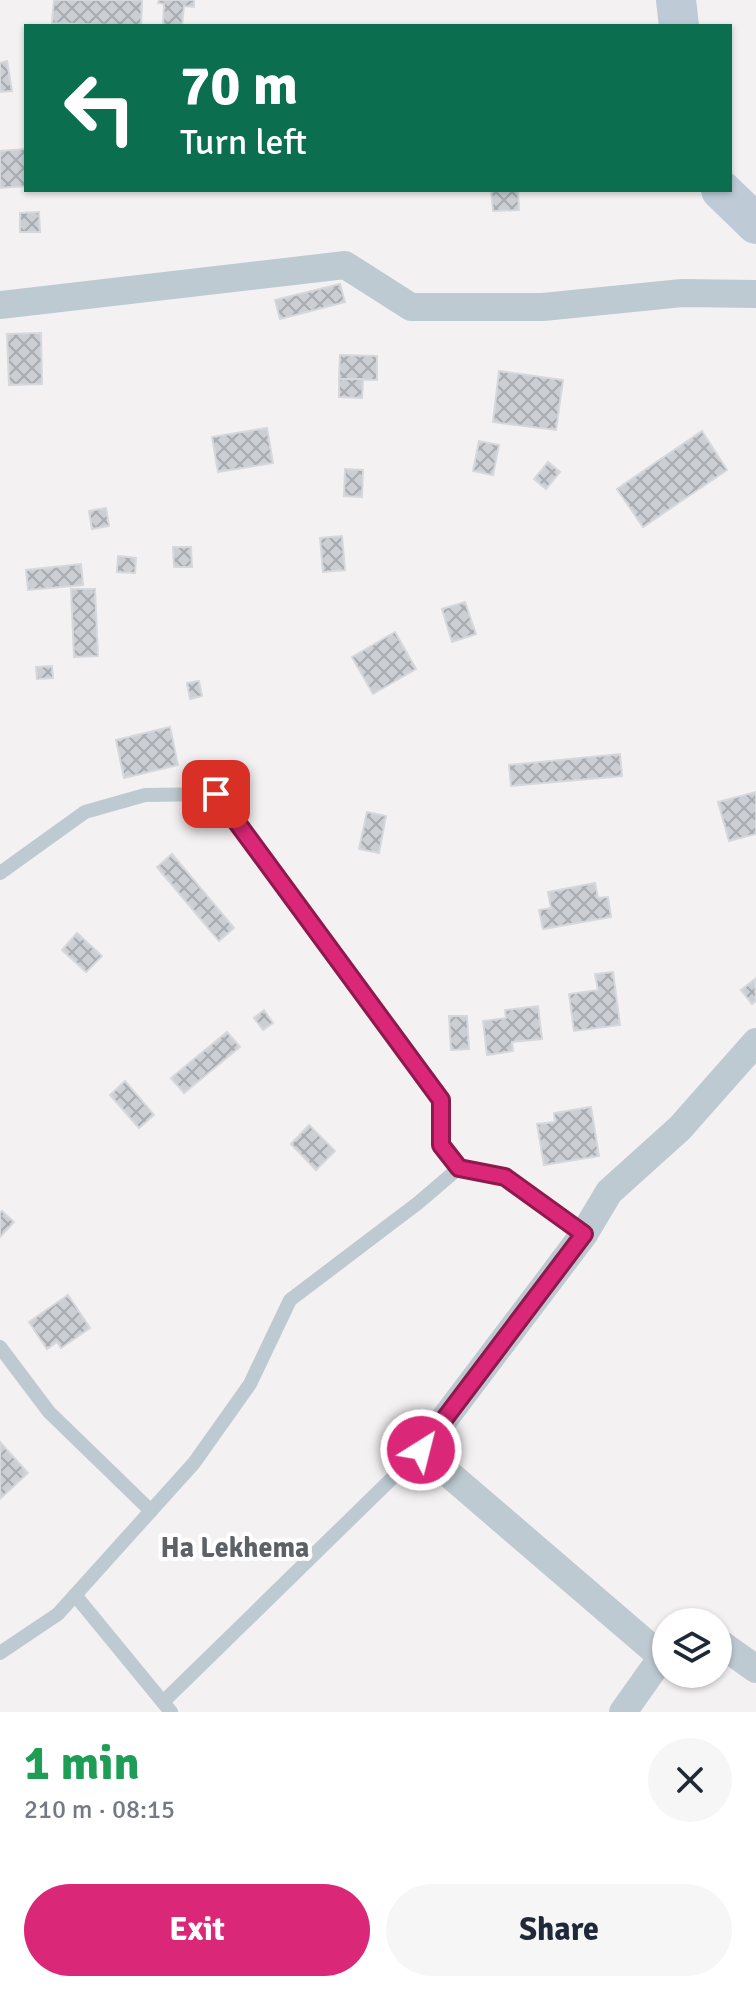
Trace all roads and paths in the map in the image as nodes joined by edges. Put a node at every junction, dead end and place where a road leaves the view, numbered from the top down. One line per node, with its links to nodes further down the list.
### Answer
1 (676, 0): 2 (main road)
2 (679, 24)
3 (723, 192): 4 (main road)
4 (756, 224)
5 (756, 294): 6 (street)
6 (0, 305)
7 (0, 873): 9 (lane)
8 (756, 1042): 10 (street)
9 (459, 1168): 10 (lane); 13 (lane)
10 (584, 1234): 12 (street)
11 (0, 1347): 13 (lane)
12 (421, 1450): 15 (street); 20 (lane)
13 (151, 1511): 14 (lane)
14 (75, 1595): 17 (lane); 20 (lane)
15 (652, 1644)
16 (732, 1652): 18 (street)
17 (0, 1653)
18 (756, 1669)
19 (652, 1671): 21 (street)
20 (167, 1707)
21 (623, 1712)

